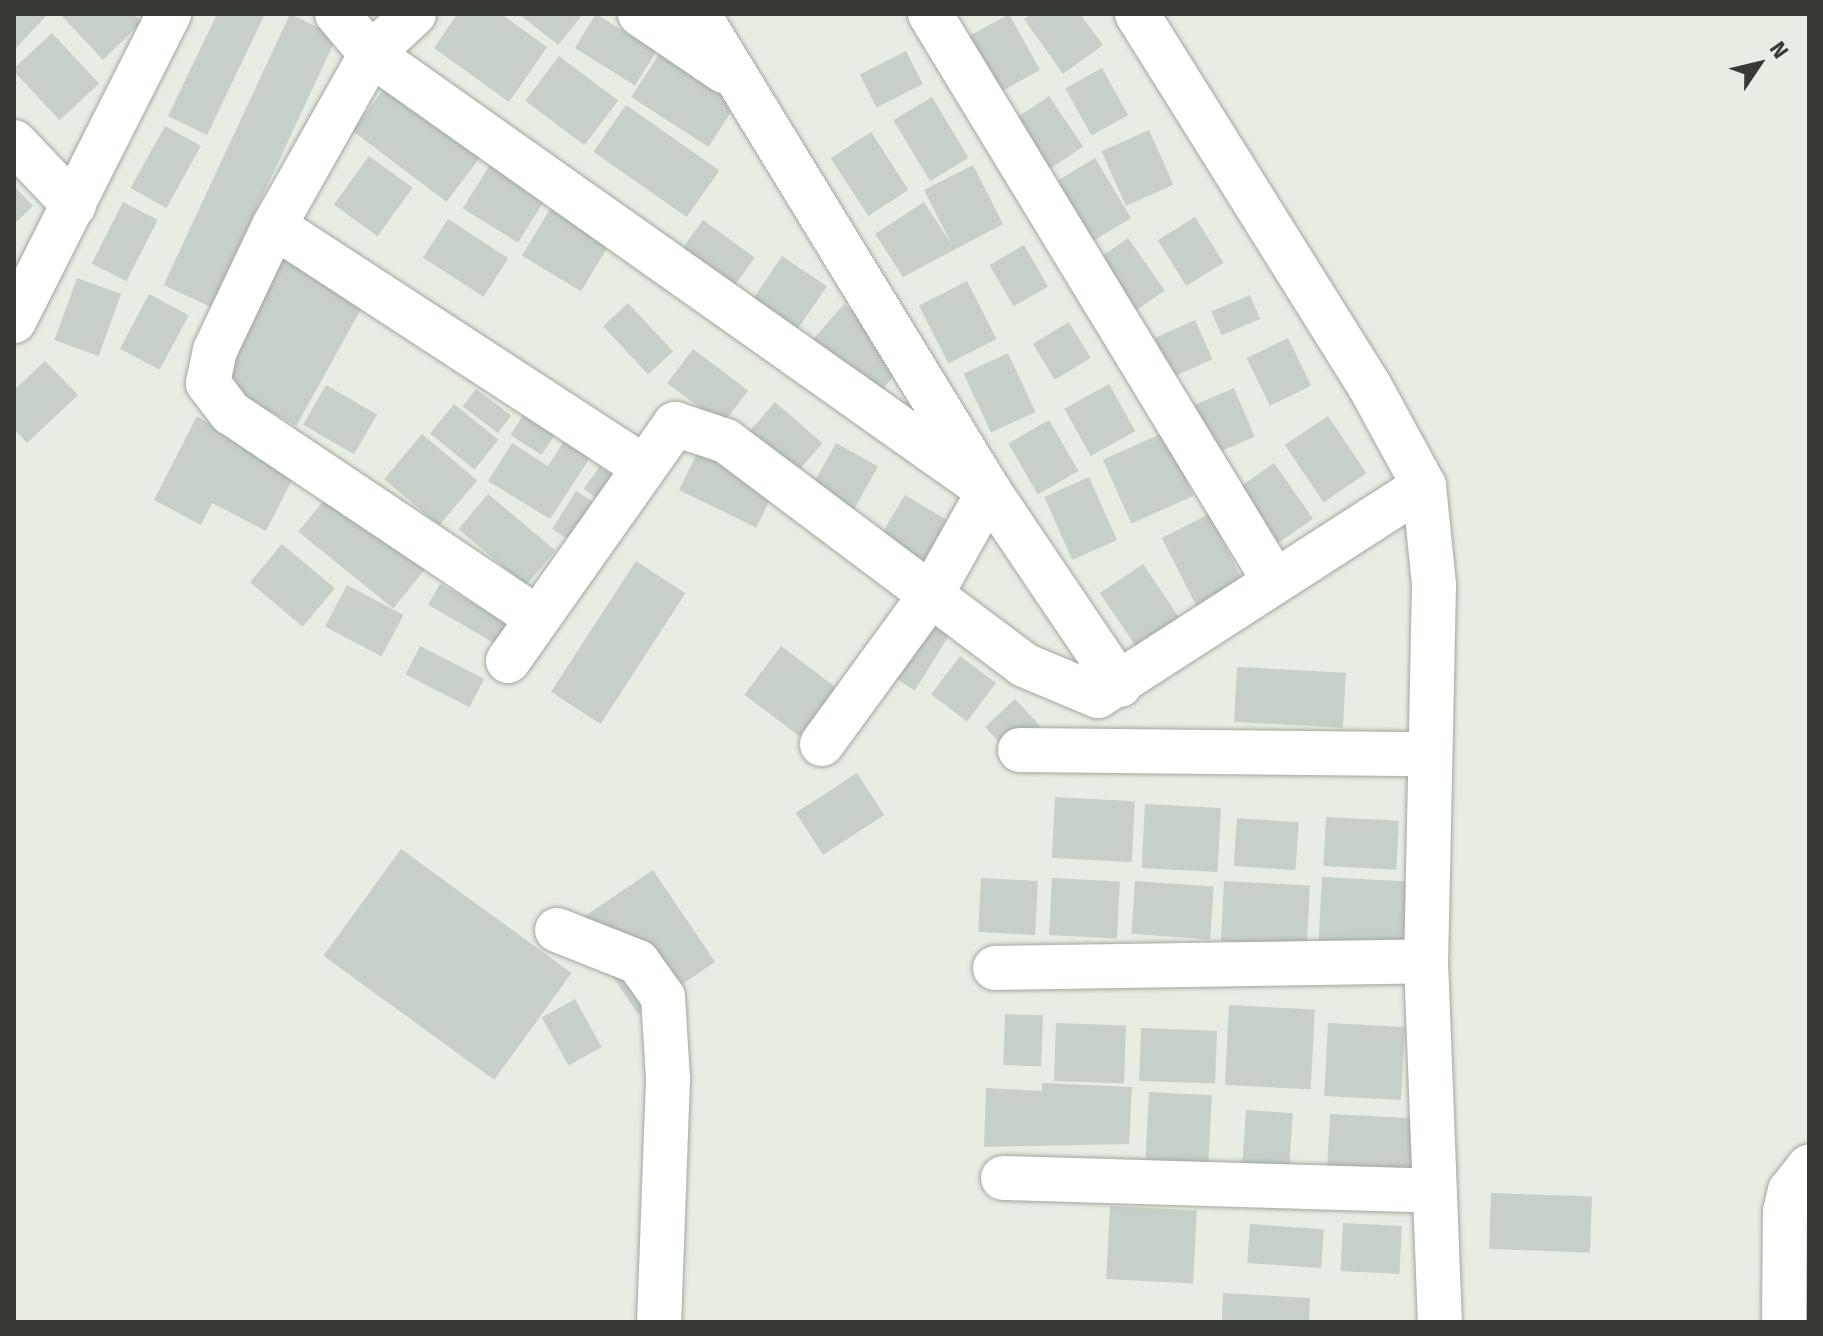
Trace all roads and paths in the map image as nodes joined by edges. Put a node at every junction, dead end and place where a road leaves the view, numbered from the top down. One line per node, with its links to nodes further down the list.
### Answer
1 (337, 14): 8 (street)
2 (414, 14): 8 (street)
3 (640, 14): 9 (street)
4 (698, 14): 9 (street)
5 (930, 14): 17 (street)
6 (1137, 14): 15 (street)
7 (158, 19): 11 (street)
8 (371, 54): 12 (street); 16 (street)
9 (735, 77): 16 (street)
10 (14, 142): 11 (street)
11 (74, 205): 13 (street)
12 (274, 226): 14 (street); 19 (street)
13 (14, 321)
14 (642, 466): 18 (street); 19 (street)
15 (1424, 486): 17 (street); 25 (street)
16 (989, 491): 18 (street); 21 (street)
17 (1274, 580): 21 (street)
18 (932, 593): 21 (street); 22 (street)
19 (537, 618): 20 (street)
20 (508, 661)
21 (1109, 690): 23 (street)
22 (822, 744)
23 (1104, 749): 24 (street); 25 (street)
24 (1020, 750)
25 (1426, 754): 27 (street)
26 (557, 930): 32 (street)
27 (1426, 961): 28 (street); 31 (street)
28 (995, 968)
29 (1809, 1167): 34 (street)
30 (1003, 1178): 31 (street)
31 (1430, 1191): 33 (street)
32 (659, 1322)
33 (1440, 1322)
34 (1784, 1322)

